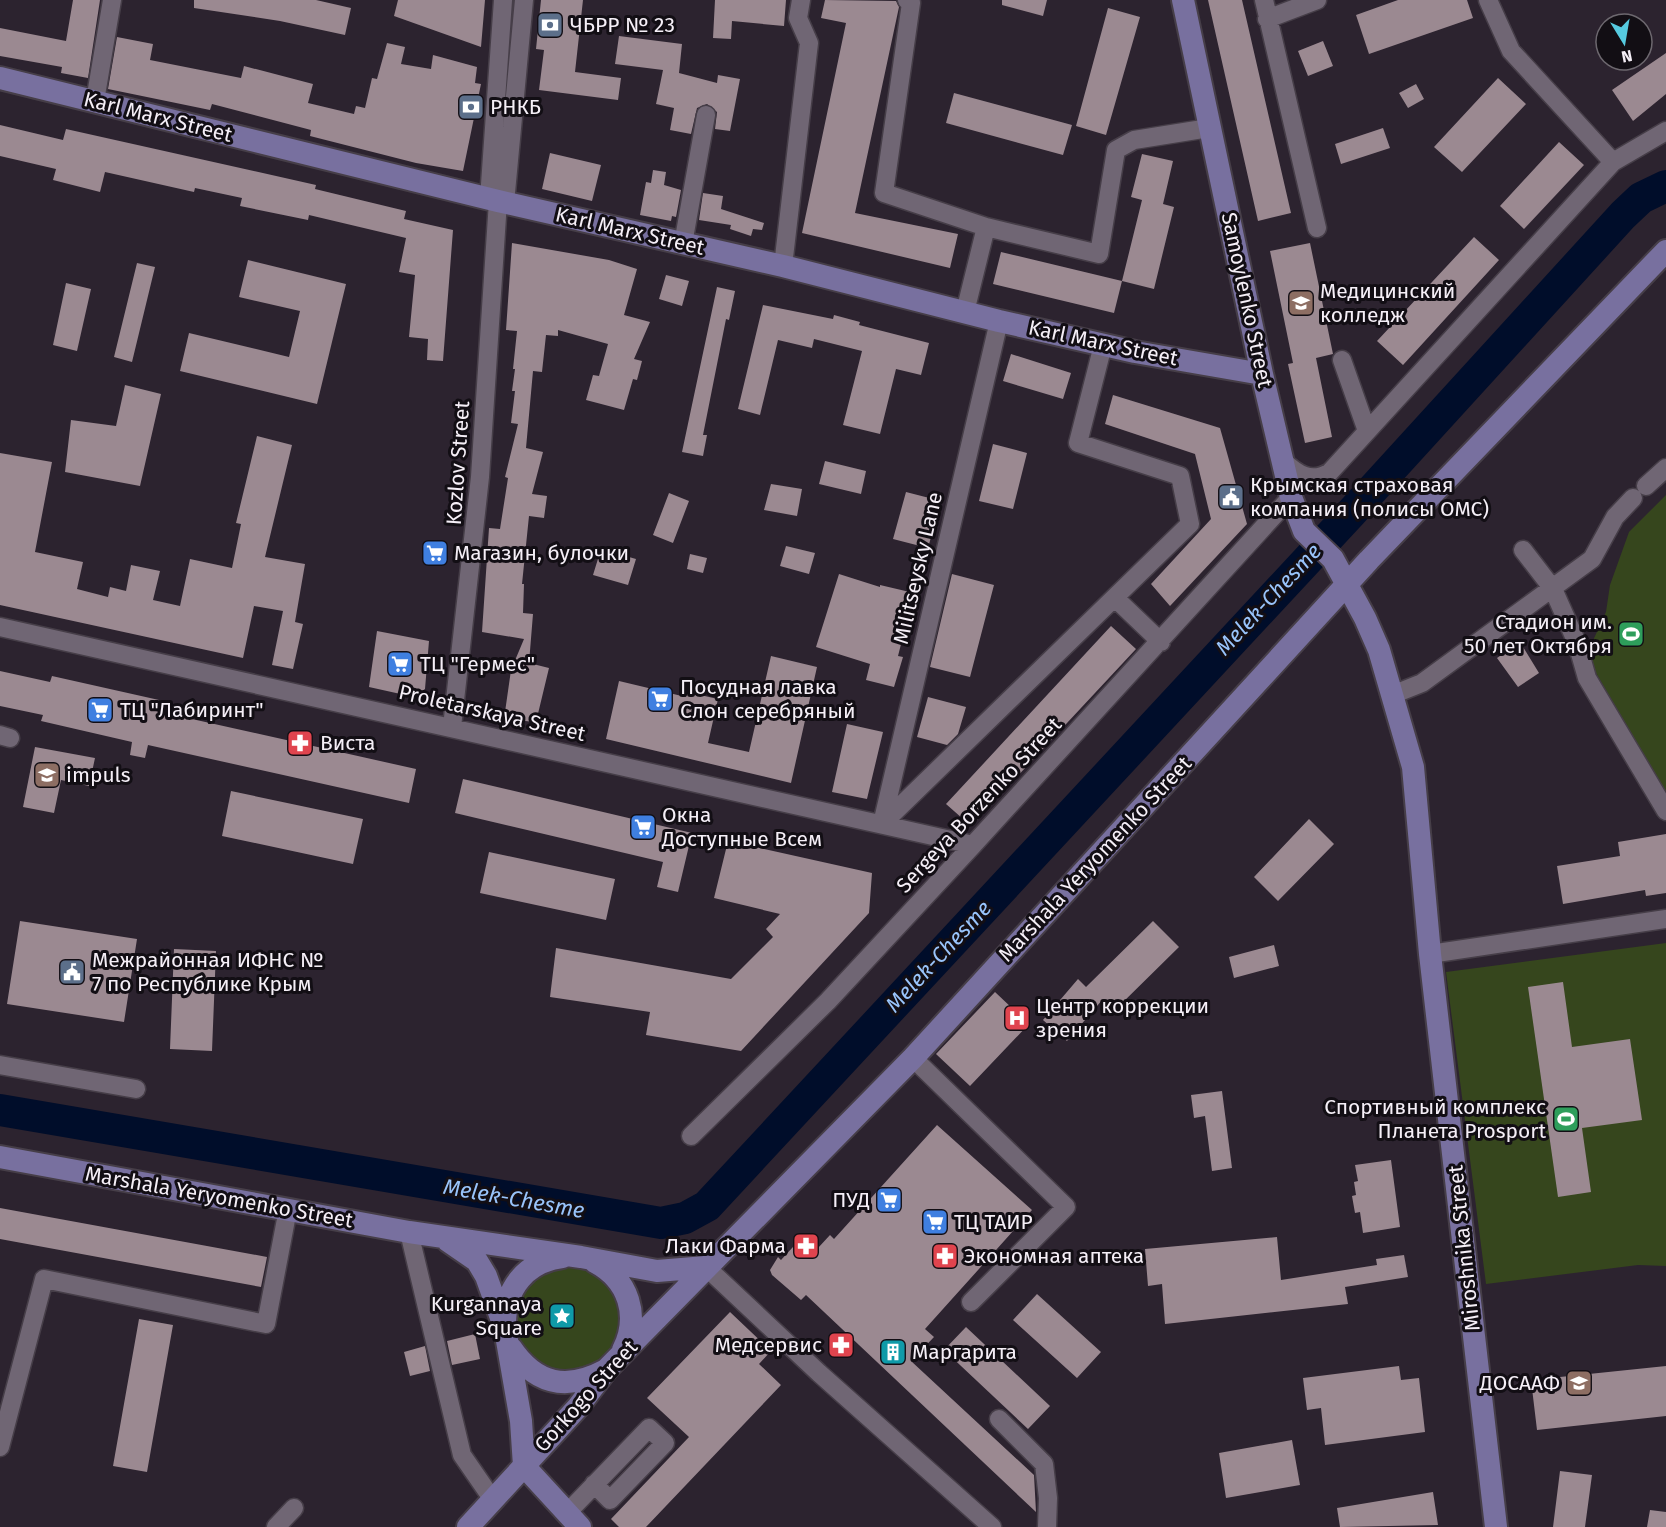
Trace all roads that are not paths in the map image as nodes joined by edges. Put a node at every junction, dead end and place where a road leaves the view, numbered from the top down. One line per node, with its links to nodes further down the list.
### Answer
1 (112, 0): 12 (street)
2 (503, 0): 17 (street, Kozlov Street)
3 (524, 0): 17 (street, Kozlov Street)
4 (801, 0): 22 (street)
5 (907, 0): 18 (street)
6 (1183, 0): 14 (main road, Samoylenko Street)
7 (1264, 0): 10 (street)
8 (1317, 0): 10 (street)
9 (1488, 0): 16 (street)
10 (1267, 19): 19 (street)
11 (0, 78): 12 (main road, Karl Marx Street)
12 (95, 101): 17 (main road, Karl Marx Street)
13 (706, 115): 20 (street)
14 (1209, 128): 18 (street); 27 (main road, Samoylenko Street)
15 (1666, 131): 16 (street)
16 (1612, 162): 28 (street)
17 (497, 201): 20 (main road, Karl Marx Street); 39 (street, Kozlov Street)
18 (986, 227): 23 (street)
19 (1317, 228)
20 (683, 244): 22 (main road, Karl Marx Street)
21 (1666, 251): 33 (main road, Marshala Yeryomenko Street)
22 (783, 266): 23 (main road, Karl Marx Street)
23 (965, 312): 24 (main road, Karl Marx Street)
24 (999, 321): 25 (main road, Karl Marx Street); 41 (street, Militseysky Lane)
25 (1103, 345): 27 (main road, Karl Marx Street); 35 (street)
26 (1342, 360): 28 (street)
27 (1262, 374): 29 (main road, Samoylenko Street)
28 (1367, 431): 29 (street)
29 (1282, 460): 31 (main road, Samoylenko Street)
30 (1666, 468): 34 (street)
31 (1291, 497): 33 (main road, Samoylenko Street); 37 (street, Sergeya Borzenko Street)
32 (1523, 550): 34 (street)
33 (1348, 584): 38 (main road, Miroshnika Street); 45 (main road, Marshala Yeryomenko Street)
34 (1553, 589): 38 (street); 40 (street)
35 (1114, 598): 37 (street); 41 (street)
36 (0, 627): 39 (street, Proletarskaya Street)
37 (1161, 642): 42 (street, Sergeya Borzenko Street)
38 (1392, 695): 44 (main road, Miroshnika Street)
39 (452, 727): 41 (street, Proletarskaya Street)
40 (1666, 810)
41 (882, 824): 42 (street, Proletarskaya Street)
42 (973, 845): 48 (street, Sergeya Borzenko Street)
43 (1666, 919): 44 (street)
44 (1430, 954): 70 (main road, Miroshnika Street)
45 (913, 1058): 55 (main road, Marshala Yeryomenko Street); 56 (street)
46 (0, 1065): 47 (street)
47 (136, 1089)
48 (692, 1136)
49 (0, 1158): 50 (main road, Marshala Yeryomenko Street)
50 (288, 1209): 51 (main road, Marshala Yeryomenko Street); 60 (street)
51 (409, 1232): 52 (main road, Marshala Yeryomenko Street); 63 (street)
52 (439, 1237): 53 (main road, Marshala Yeryomenko Street); 57 (main road, Marshala Yeryomenko Street)
53 (569, 1256): 54 (main road, Marshala Yeryomenko Street); 57 (main road)
54 (594, 1261): 55 (main road, Marshala Yeryomenko Street); 58 (main road)
55 (706, 1267): 58 (main road, Gorkogo Street); 68 (street)
56 (971, 1302)
57 (507, 1338): 58 (main road); 61 (main road, Marshala Yeryomenko Street)
58 (613, 1364): 61 (main road, Gorkogo Street)
59 (999, 1419): 69 (street)
60 (0, 1447)
61 (524, 1466): 63 (main road, Gorkogo Street); 65 (main road)
62 (594, 1484): 65 (street)
63 (494, 1500): 67 (main road, Gorkogo Street)
64 (294, 1508): 66 (street)
65 (573, 1520)
66 (276, 1527)
67 (468, 1527)
68 (992, 1527)
69 (1047, 1527)
70 (1496, 1527)

